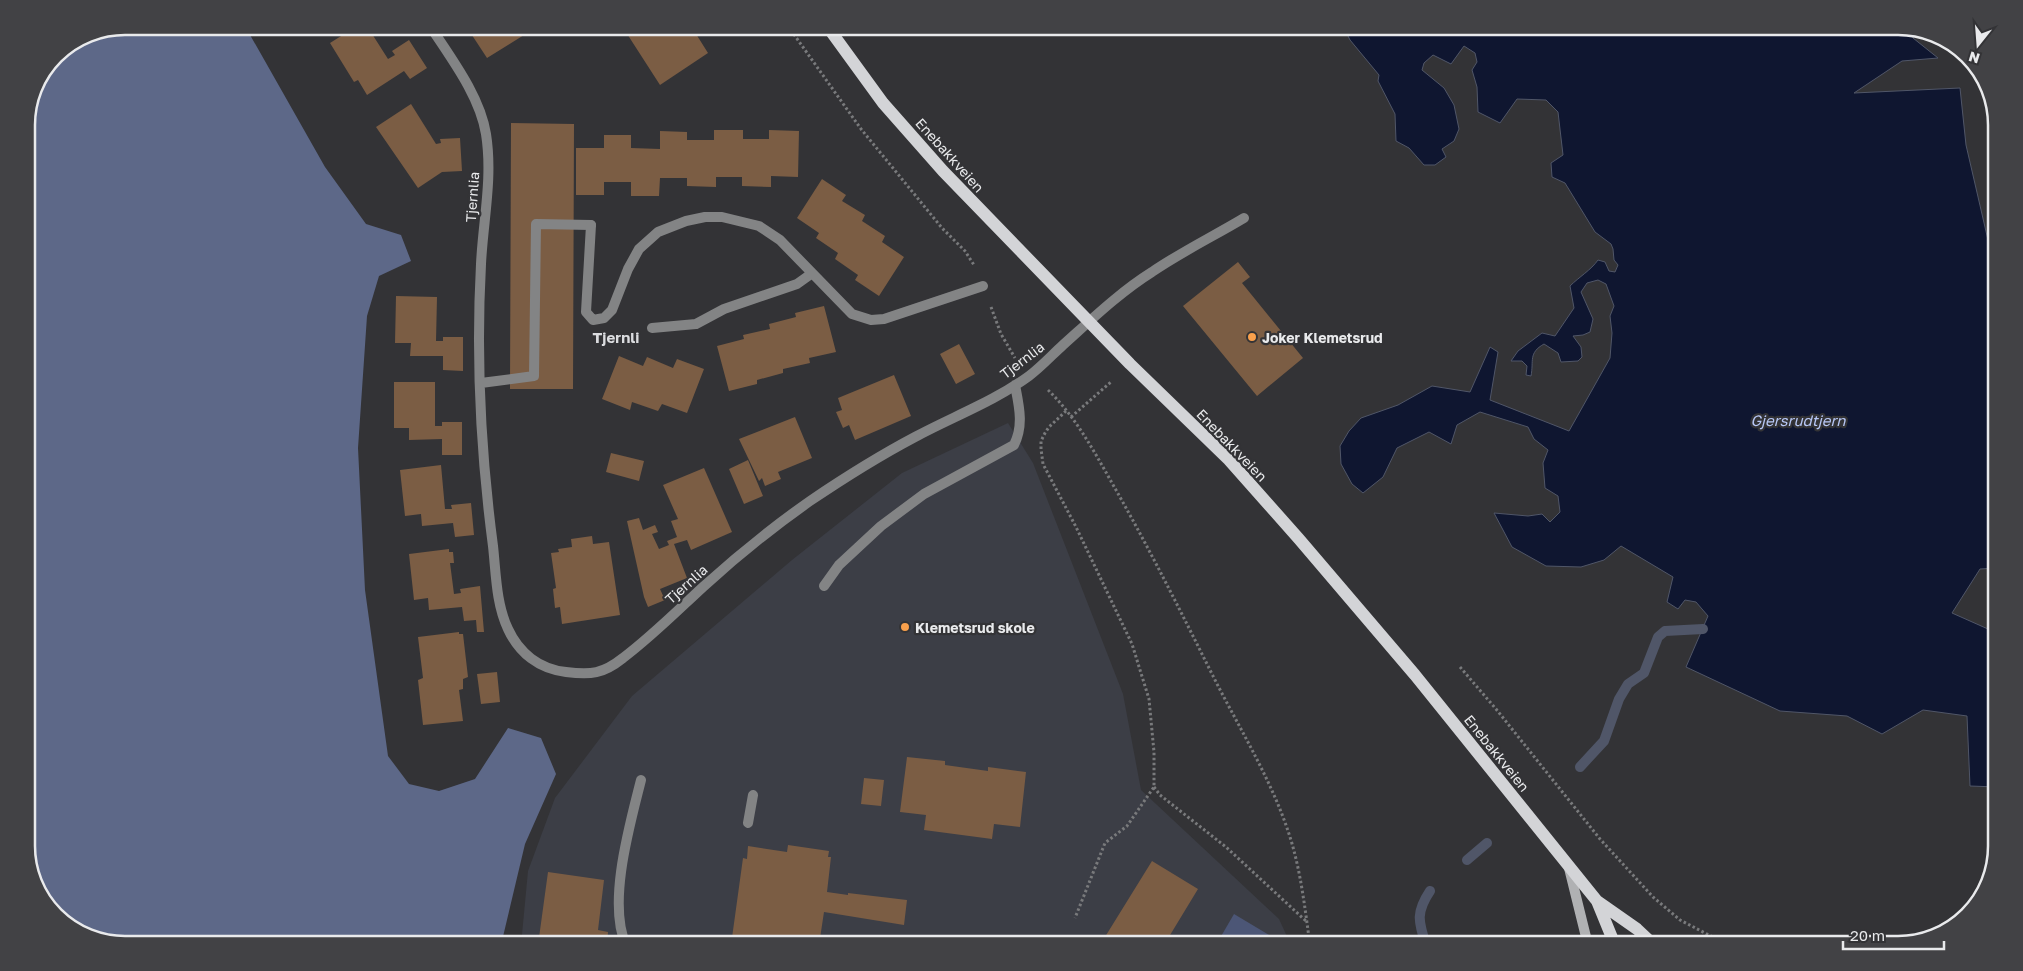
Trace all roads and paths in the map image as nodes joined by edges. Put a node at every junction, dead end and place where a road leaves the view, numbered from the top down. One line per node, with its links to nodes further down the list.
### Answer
1 (436, 35): 10 (street, Tjernlia)
2 (794, 35): 6 (path)
3 (834, 35): 7 (main road, Enebakkveien)
4 (1244, 218): 7 (street, Tjernlia)
5 (811, 274): 6 (street); 8 (street); 10 (street)
6 (984, 286): 9 (path)
7 (1088, 322): 9 (street, Tjernlia); 21 (main road, Enebakkveien)
8 (652, 328)
9 (1031, 374): 11 (street, Tjernlia); 13 (path)
10 (481, 383): 11 (street, Tjernlia)
11 (1015, 385): 15 (street)
12 (1106, 389): 14 (path)
13 (1066, 411): 14 (path); 18 (path)
14 (1071, 417): 24 (path)
15 (824, 586)
16 (1460, 667): 30 (path)
17 (641, 780): 25 (street)
18 (1154, 787): 23 (path); 24 (path)
19 (753, 795): 20 (street)
20 (748, 823)
21 (1569, 867): 22 (main road, Enebakkveien); 27 (main road)
22 (1597, 901): 28 (main road, Enebakkveien); 29 (main road, Enebakkveien)
23 (1075, 918)
24 (1307, 923): 26 (path)
25 (624, 936)
26 (1309, 936)
27 (1586, 936)
28 (1611, 936)
29 (1644, 936)
30 (1711, 936)

